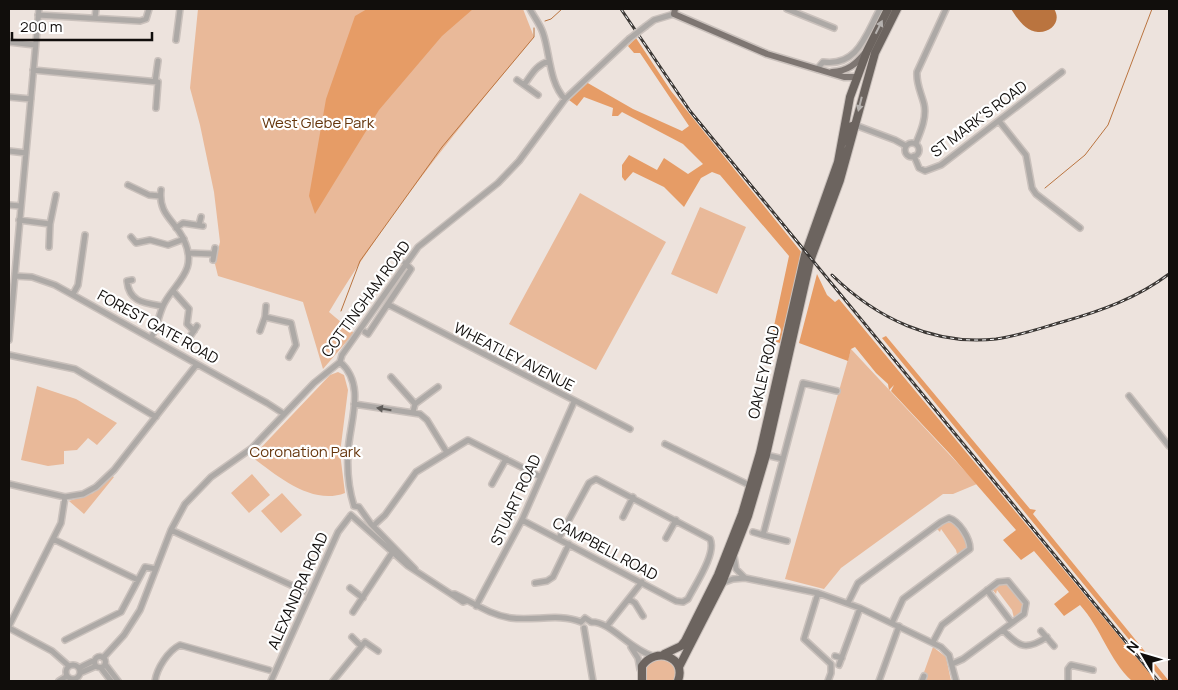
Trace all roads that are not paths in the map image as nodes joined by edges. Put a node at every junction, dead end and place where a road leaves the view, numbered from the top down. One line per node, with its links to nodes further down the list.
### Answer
1 (96, 9): 12 (street)
2 (150, 9): 12 (street)
3 (180, 9): 14 (street)
4 (530, 9): 19 (street)
5 (787, 9): 13 (street)
6 (880, 9): 20 (street)
7 (888, 9): 17 (highway, one-way to 7)
8 (897, 9): 17 (highway)
9 (946, 9): 38 (street)
10 (38, 12): 12 (street); 16 (street)
11 (675, 12): 20 (main road); 33 (street, COTTINGHAM ROAD, bridge)
12 (96, 18)
13 (834, 28)
14 (179, 37)
15 (9, 42): 16 (street)
16 (35, 45): 21 (street)
17 (871, 52): 22 (main road); 24 (highway, OAKLEY ROAD); 37 (highway, OAKLEY ROAD, one-way to 37)
18 (158, 61): 27 (street)
19 (549, 61): 28 (street); 33 (street)
20 (817, 69): 22 (main road)
21 (33, 70): 27 (street); 32 (street)
22 (829, 72): 25 (main road)
23 (1062, 72): 36 (street, ST MARK'S ROAD)
24 (857, 77): 25 (main road); 29 (highway, OAKLEY ROAD)
25 (844, 78): 29 (main road)
26 (517, 80): 28 (street)
27 (155, 82): 34 (street)
28 (524, 85): 30 (street)
29 (852, 92): 35 (highway, OAKLEY ROAD)
30 (538, 95)
31 (9, 97): 32 (street)
32 (31, 99): 42 (street)
33 (565, 99): 61 (street, COTTINGHAM ROAD)
34 (156, 108)
35 (845, 114): 37 (highway); 39 (highway, OAKLEY ROAD)
36 (999, 121): 43 (street, ST MARK'S ROAD); 54 (street)
37 (855, 125): 39 (highway); 40 (street, ST MARK'S ROAD); 96 (highway, OAKLEY ROAD)
38 (916, 143): 40 (street); 43 (street)
39 (842, 144): 102 (highway, OAKLEY ROAD)
40 (906, 146): 43 (street)
41 (9, 151): 42 (street)
42 (26, 152): 49 (street)
43 (914, 156)
44 (128, 184): 47 (street)
45 (161, 190): 47 (street)
46 (56, 195): 52 (street)
47 (160, 196): 53 (street)
48 (9, 205): 49 (street)
49 (20, 206): 51 (street)
50 (201, 217): 53 (street)
51 (19, 220): 52 (street); 62 (street)
52 (50, 224): 58 (street)
53 (176, 228): 57 (street)
54 (1080, 228)
55 (85, 235): 65 (street)
56 (131, 237): 57 (street)
57 (184, 239): 59 (street)
58 (50, 247)
59 (188, 253): 60 (street); 64 (street)
60 (214, 254)
61 (405, 263): 66 (street); 78 (street, COTTINGHAM ROAD)
62 (14, 276): 65 (street, FOREST GATE ROAD); 69 (street)
63 (132, 280): 67 (street)
64 (173, 292): 67 (street); 71 (street)
65 (73, 294): 74 (street, FOREST GATE ROAD)
66 (389, 305): 73 (street); 86 (street, WHEATLEY AVENUE)
67 (162, 306): 74 (street)
68 (266, 306): 70 (street)
69 (10, 313): 75 (street)
70 (265, 317): 72 (street); 77 (street)
71 (194, 331)
72 (260, 331)
73 (365, 332)
74 (151, 338): 79 (street, FOREST GATE ROAD)
75 (9, 340)
76 (9, 355): 91 (street)
77 (289, 357)
78 (340, 362): 87 (street); 90 (street, COTTINGHAM ROAD)
79 (197, 364): 90 (street, FOREST GATE ROAD); 91 (street)
80 (391, 377): 88 (street)
81 (796, 380): 82 (street)
82 (803, 383): 84 (street); 98 (street)
83 (438, 387): 88 (street)
84 (837, 391)
85 (1129, 396): 94 (street)
86 (574, 402): 92 (street, WHEATLEY AVENUE); 99 (street, STUART ROAD)
87 (354, 404): 89 (street, one-way to 87); 105 (street)
88 (416, 404): 89 (street)
89 (413, 412): 95 (street)
90 (284, 414): 112 (street, COTTINGHAM ROAD)
91 (156, 417): 103 (street)
92 (630, 428)
93 (665, 444): 102 (street)
94 (1169, 446)
95 (446, 451): 97 (street); 111 (street)
96 (766, 455): 98 (street); 121 (highway, OAKLEY ROAD)
97 (506, 459): 99 (street); 101 (street)
98 (783, 459): 114 (street)
99 (541, 477): 109 (street, STUART ROAD)
100 (9, 484): 103 (street)
101 (492, 484)
102 (751, 486): 158 (highway, OAKLEY ROAD)
103 (65, 497): 117 (street)
104 (633, 497): 108 (street); 110 (street); 115 (street)
105 (354, 506): 106 (street); 107 (street)
106 (362, 510): 107 (street); 111 (street)
107 (352, 516): 120 (street); 178 (street, ALEXANDRA ROAD)
108 (623, 517)
109 (522, 520): 115 (street, CAMPBELL ROAD); 136 (street, STUART ROAD)
110 (676, 520): 116 (street); 127 (street, CAMPBELL ROAD)
111 (373, 526): 123 (street)
112 (171, 530): 122 (street, COTTINGHAM ROAD); 131 (street)
113 (753, 532): 114 (street)
114 (764, 535): 118 (street)
115 (559, 538): 119 (street, CAMPBELL ROAD)
116 (666, 538)
117 (53, 539): 125 (street); 146 (street)
118 (788, 541)
119 (569, 544): 126 (street); 127 (street, CAMPBELL ROAD)
120 (392, 552): 123 (street); 133 (street)
121 (734, 556): 124 (street); 128 (highway, OAKLEY ROAD)
122 (156, 569): 125 (street); 163 (street, COTTINGHAM ROAD)
123 (415, 569): 136 (street)
124 (745, 578): 128 (street); 132 (street)
125 (138, 580): 152 (street)
126 (538, 580)
127 (642, 582): 134 (street)
128 (722, 583): 167 (highway, OAKLEY ROAD)
129 (350, 588): 133 (street)
130 (987, 590): 143 (street); 143 (street); 153 (street)
131 (304, 591)
132 (818, 593): 135 (street); 181 (street)
133 (363, 598): 138 (street)
134 (629, 599): 139 (street); 144 (street)
135 (848, 603): 137 (street); 142 (street)
136 (476, 606): 140 (street)
137 (860, 608): 142 (street); 161 (street)
138 (353, 612)
139 (643, 616)
140 (581, 622): 141 (street); 147 (street)
141 (590, 622): 144 (street); 147 (street)
142 (892, 622): 145 (street)
143 (1012, 623): 148 (street)
144 (607, 626): 155 (street)
145 (899, 626): 153 (street); 182 (street)
146 (9, 627): 166 (street)
147 (584, 628): 180 (street)
148 (1003, 630): 151 (street); 164 (street)
149 (1041, 631): 151 (street)
150 (352, 637): 154 (street)
151 (1047, 637): 156 (street)
152 (65, 640)
153 (933, 642): 164 (street)
154 (361, 646): 157 (street); 179 (street)
155 (631, 646): 159 (street); 172 (street)
156 (1054, 646)
157 (378, 651)
158 (664, 654): 159 (highway); 167 (highway)
159 (653, 656): 172 (highway)
160 (835, 656): 161 (street)
161 (842, 658): 165 (street)
162 (95, 660): 163 (street); 163 (street); 168 (street)
163 (101, 664): 168 (street, COTTINGHAM ROAD); 175 (street); 176 (street)
164 (952, 664): 183 (street)
165 (839, 665)
166 (69, 666): 168 (street); 171 (street)
167 (679, 667): 173 (highway)
168 (79, 670): 171 (street)
169 (269, 670): 177 (street)
170 (1089, 670): 184 (street)
171 (67, 676): 174 (street)
172 (641, 678)
173 (679, 680)
174 (59, 681)
175 (111, 681)
176 (118, 681)
177 (155, 681)
178 (271, 681)
179 (333, 681)
180 (593, 681)
181 (828, 681)
182 (878, 681)
183 (956, 681)
184 (1068, 681)

